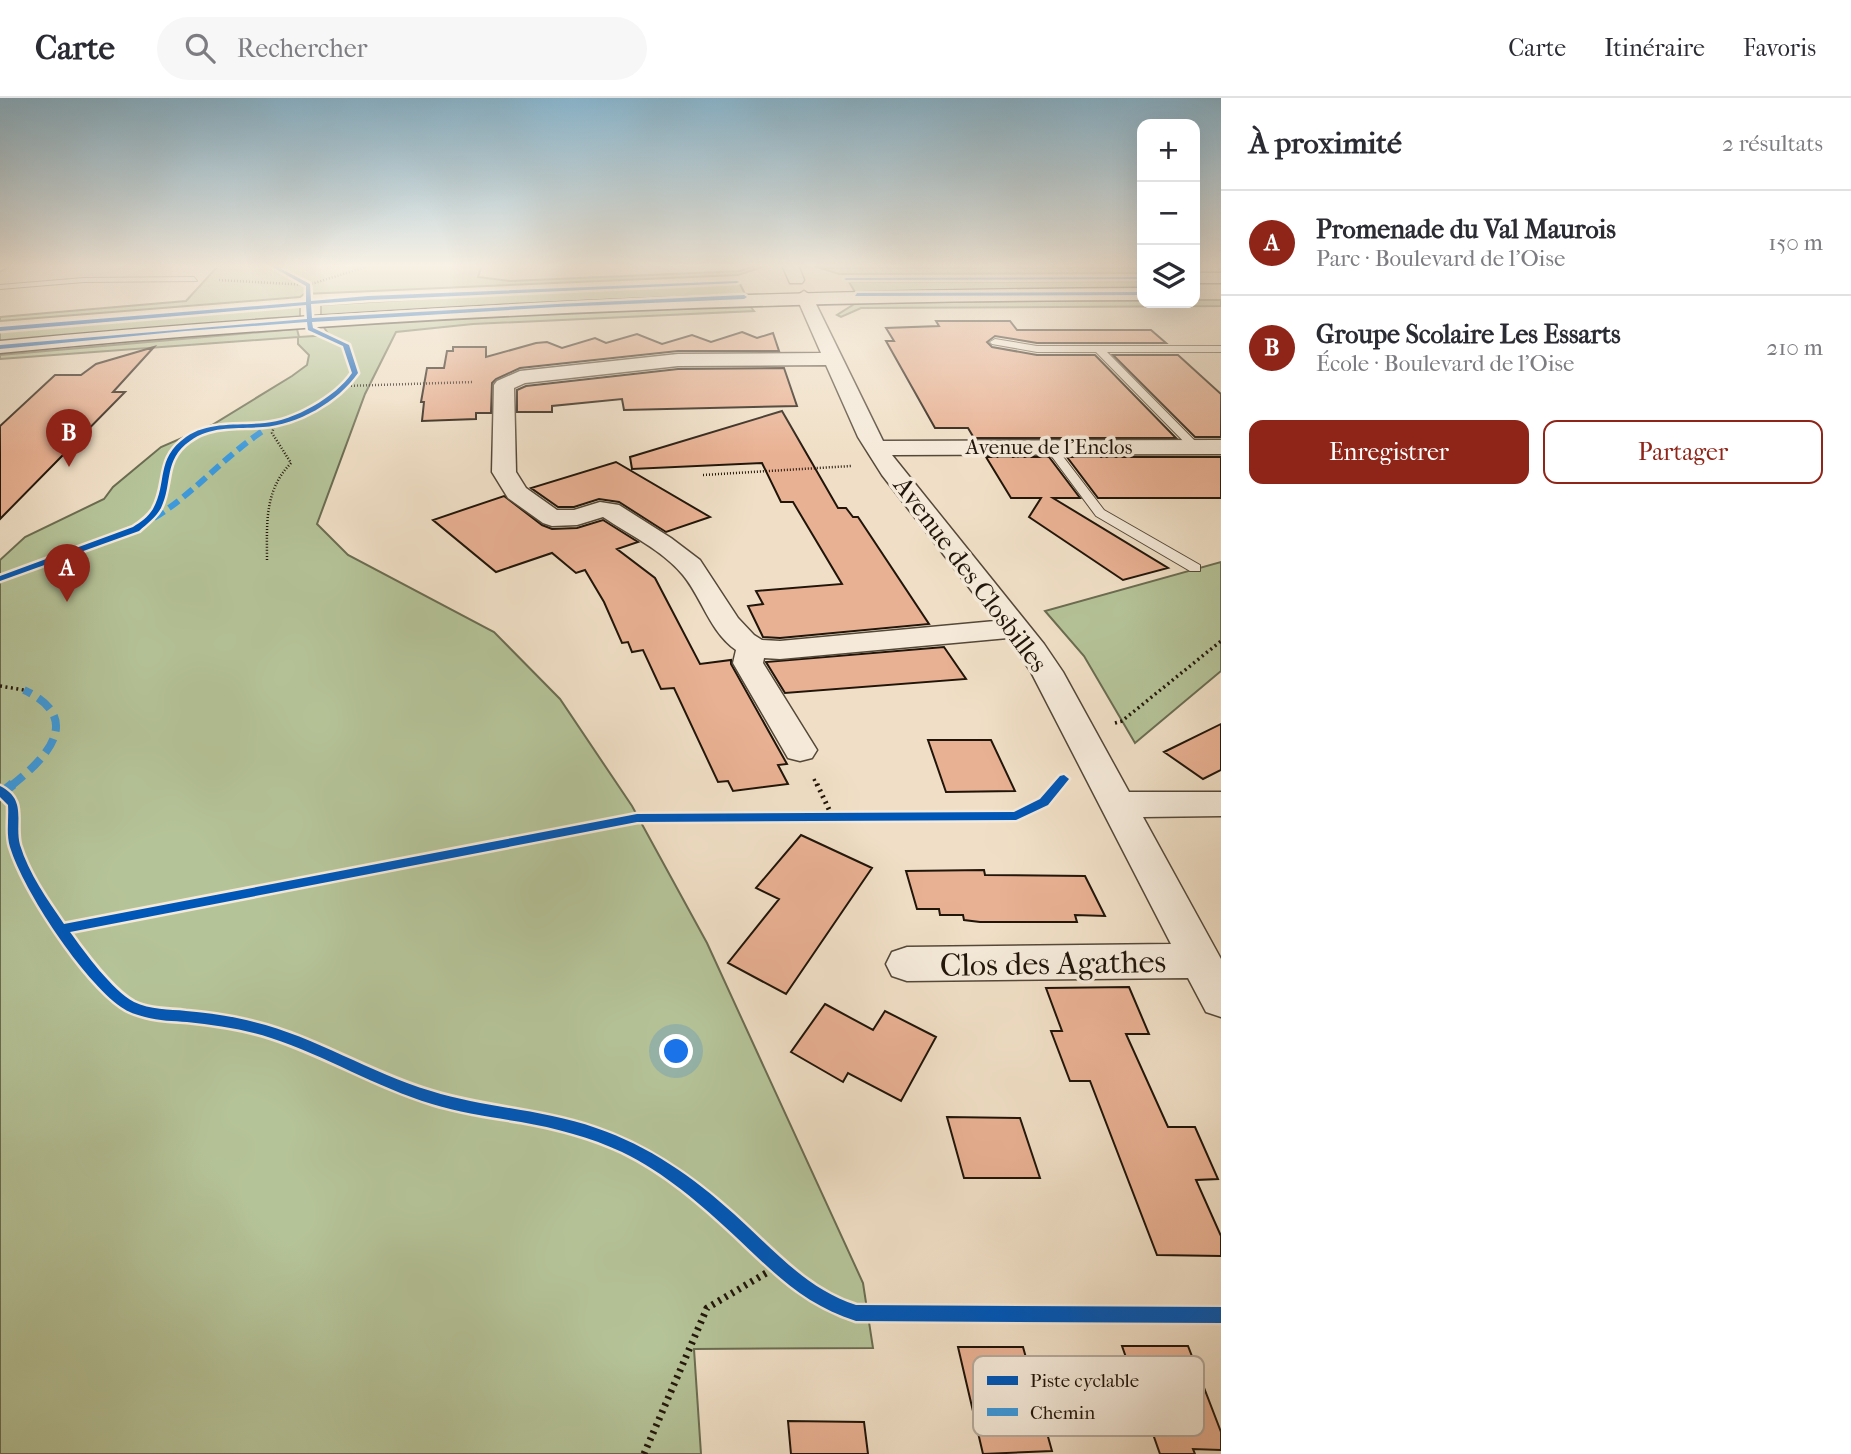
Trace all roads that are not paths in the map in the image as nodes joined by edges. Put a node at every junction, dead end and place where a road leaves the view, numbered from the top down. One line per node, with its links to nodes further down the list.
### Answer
1 (202, 328): 4 (main road)
2 (818, 328): 7 (street, Avenue des Closbilles)
3 (995, 342): 5 (lane)
4 (0, 347)
5 (1099, 349): 6 (lane); 9 (lane)
6 (1221, 349)
7 (832, 359): 11 (street, Avenue des Closbilles); 14 (street)
8 (1051, 447): 9 (street, Avenue de l'Enclos); 11 (street, Avenue de l'Enclos); 12 (lane)
9 (1195, 447): 10 (street, Avenue de l'Enclos)
10 (1221, 447)
11 (869, 457): 13 (street, Avenue des Closbilles)
12 (1195, 568)
13 (1016, 628): 14 (street); 17 (street, Avenue des Closbilles)
14 (752, 647): 15 (street)
15 (800, 750)
16 (1221, 804): 17 (street)
17 (1116, 805): 18 (street, Avenue des Closbilles)
18 (1200, 961): 19 (street, Clos des Agathes); 20 (street, Avenue des Closbilles)
19 (907, 964)
20 (1221, 999)

